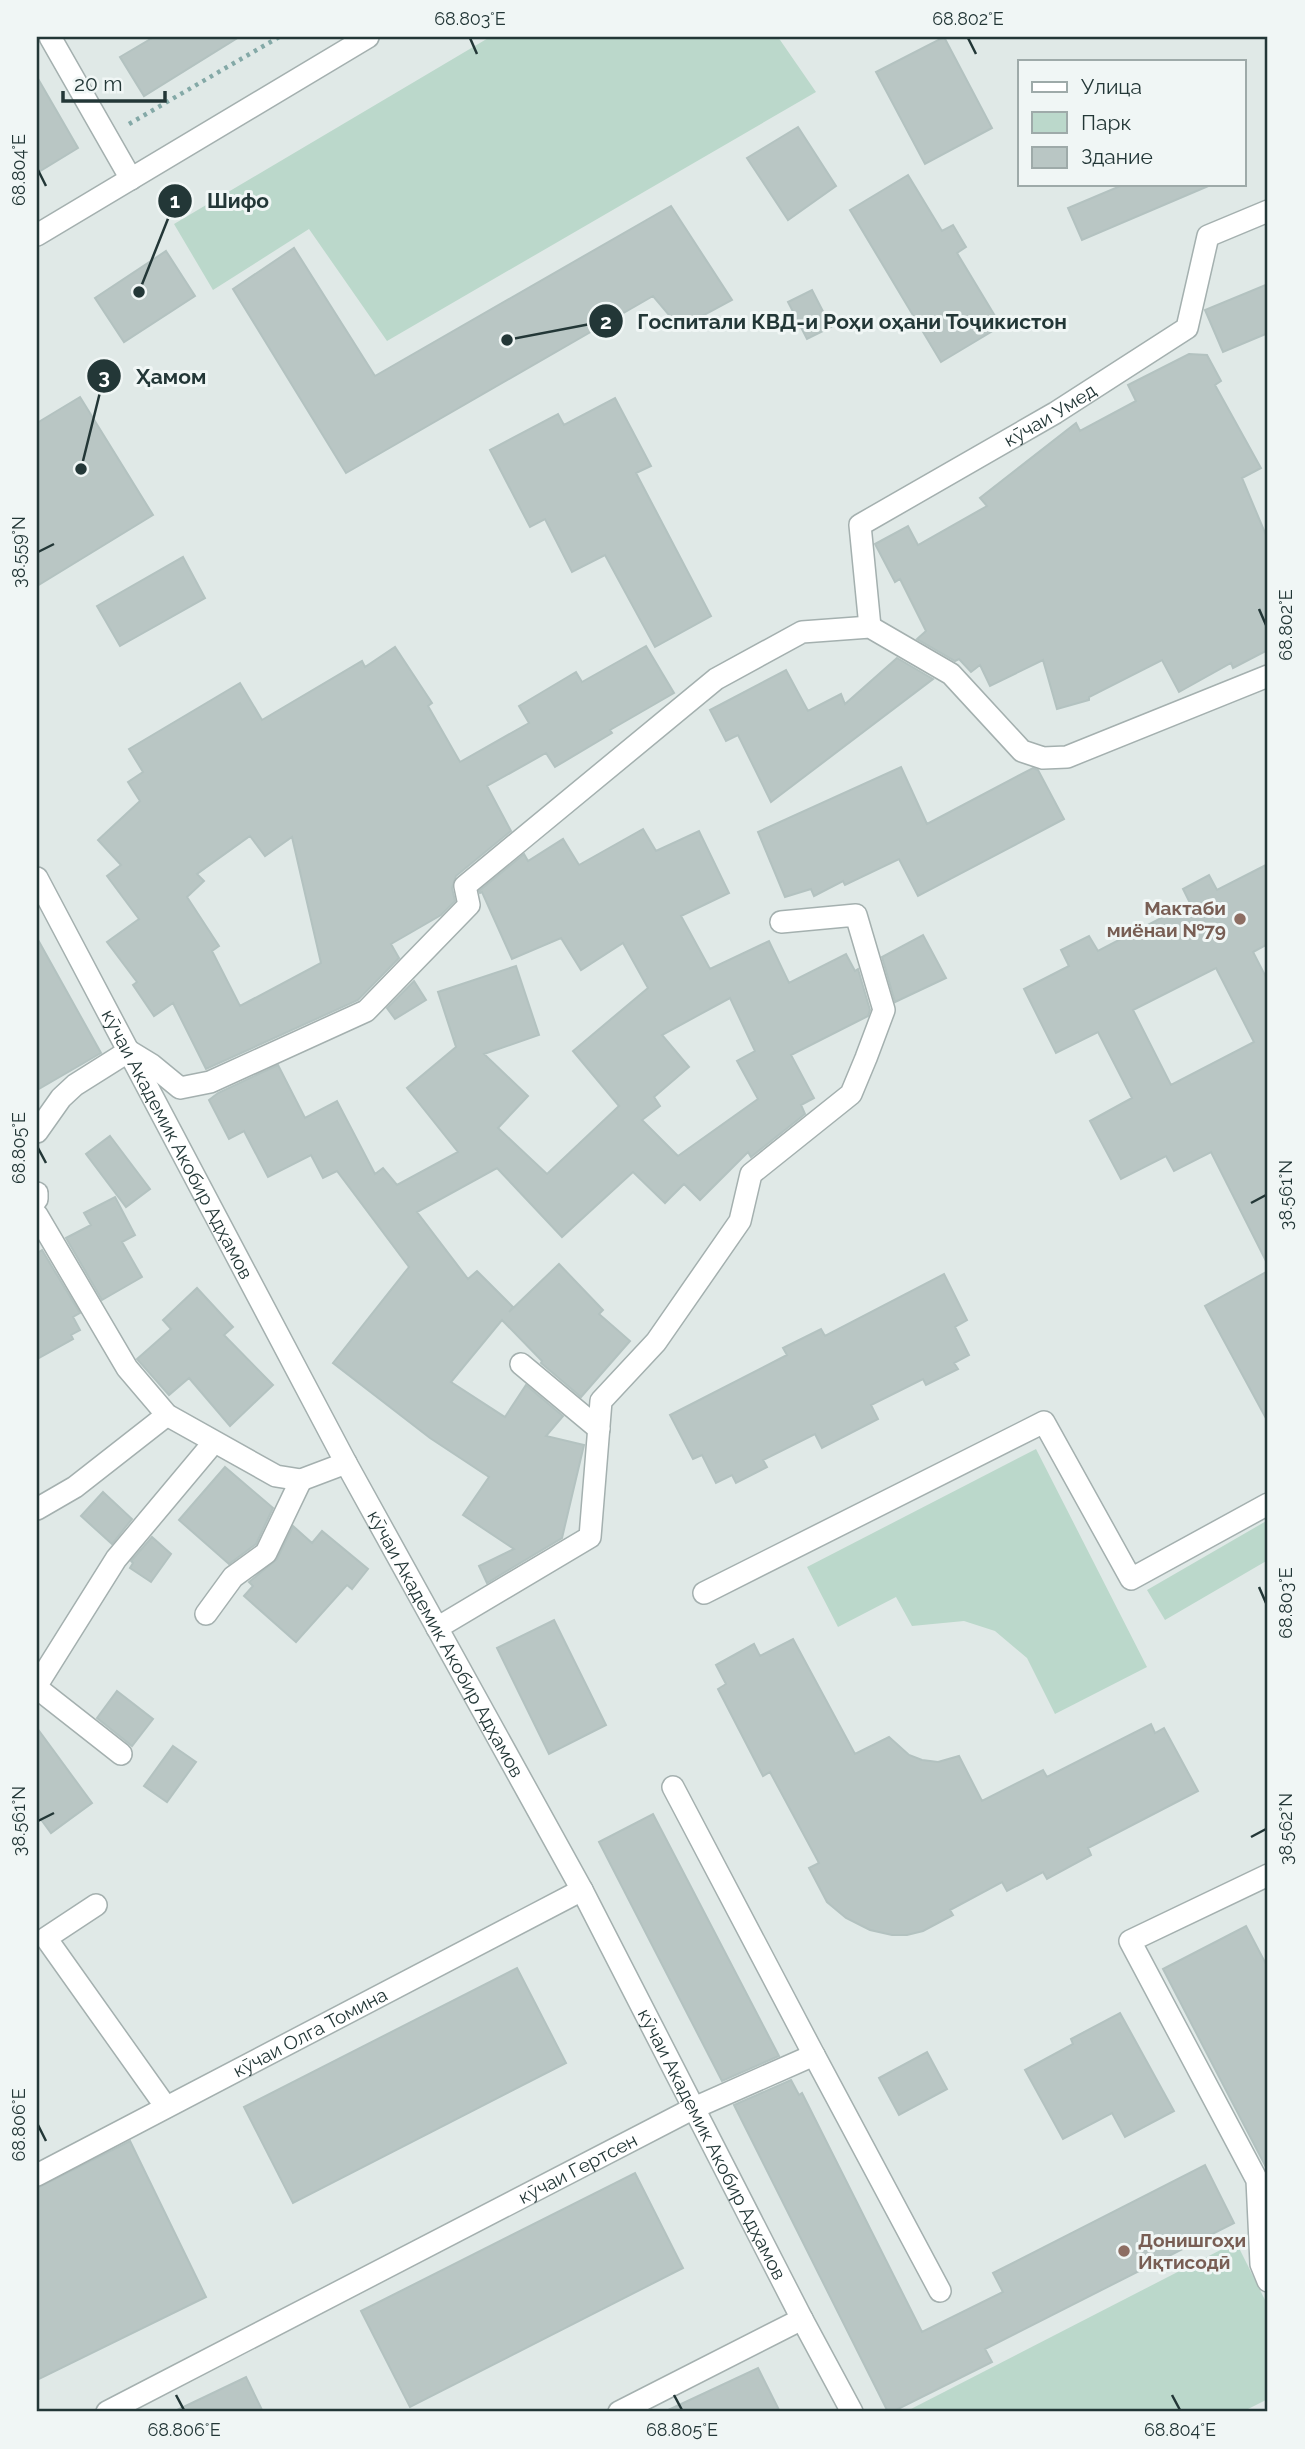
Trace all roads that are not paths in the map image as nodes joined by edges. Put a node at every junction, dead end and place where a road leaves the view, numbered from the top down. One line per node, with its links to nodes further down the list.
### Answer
1 (50, 37): 3 (street)
2 (368, 37): 3 (street)
3 (131, 179): 5 (street)
4 (1268, 211): 6 (street, кӯчаи Умед)
5 (37, 235)
6 (870, 627): 7 (street); 10 (street)
7 (1268, 676)
8 (37, 878): 10 (street, кӯчаи Академик Акобир Адҳамов)
9 (781, 922): 17 (street)
10 (129, 1051): 11 (street); 19 (street, кӯчаи Академик Акобир Адҳамов)
11 (37, 1132)
12 (37, 1193): 13 (street)
13 (37, 1199)
14 (37, 1215): 16 (street)
15 (521, 1364): 17 (street)
16 (167, 1415): 18 (street); 22 (street)
17 (599, 1429): 25 (street)
18 (214, 1442): 20 (street); 26 (street)
19 (346, 1463): 20 (street); 25 (street, кӯчаи Академик Акобир Адҳамов)
20 (301, 1480): 24 (street)
21 (1268, 1504): 23 (street)
22 (37, 1509)
23 (704, 1593)
24 (205, 1614)
25 (437, 1628): 30 (street, кӯчаи Академик Акобир Адҳамов)
26 (37, 1687): 27 (street)
27 (121, 1754)
28 (673, 1787): 32 (street)
29 (1268, 1875): 36 (street)
30 (582, 1890): 33 (street, кӯчаи Олга Томина); 34 (street, кӯчаи Академик Акобир Адҳамов)
31 (96, 1905): 33 (street)
32 (814, 2055): 34 (street, кӯчаи Гертсен); 37 (street)
33 (166, 2107): 35 (street, кӯчаи Олга Томина)
34 (694, 2108): 38 (street, кӯчаи Академик Акобир Адҳамов); 39 (street, кӯчаи Гертсен)
35 (37, 2175)
36 (1268, 2281)
37 (940, 2291)
38 (802, 2319): 40 (street); 41 (street, кӯчаи Академик Акобир Адҳамов)
39 (107, 2412)
40 (619, 2412)
41 (852, 2412)

